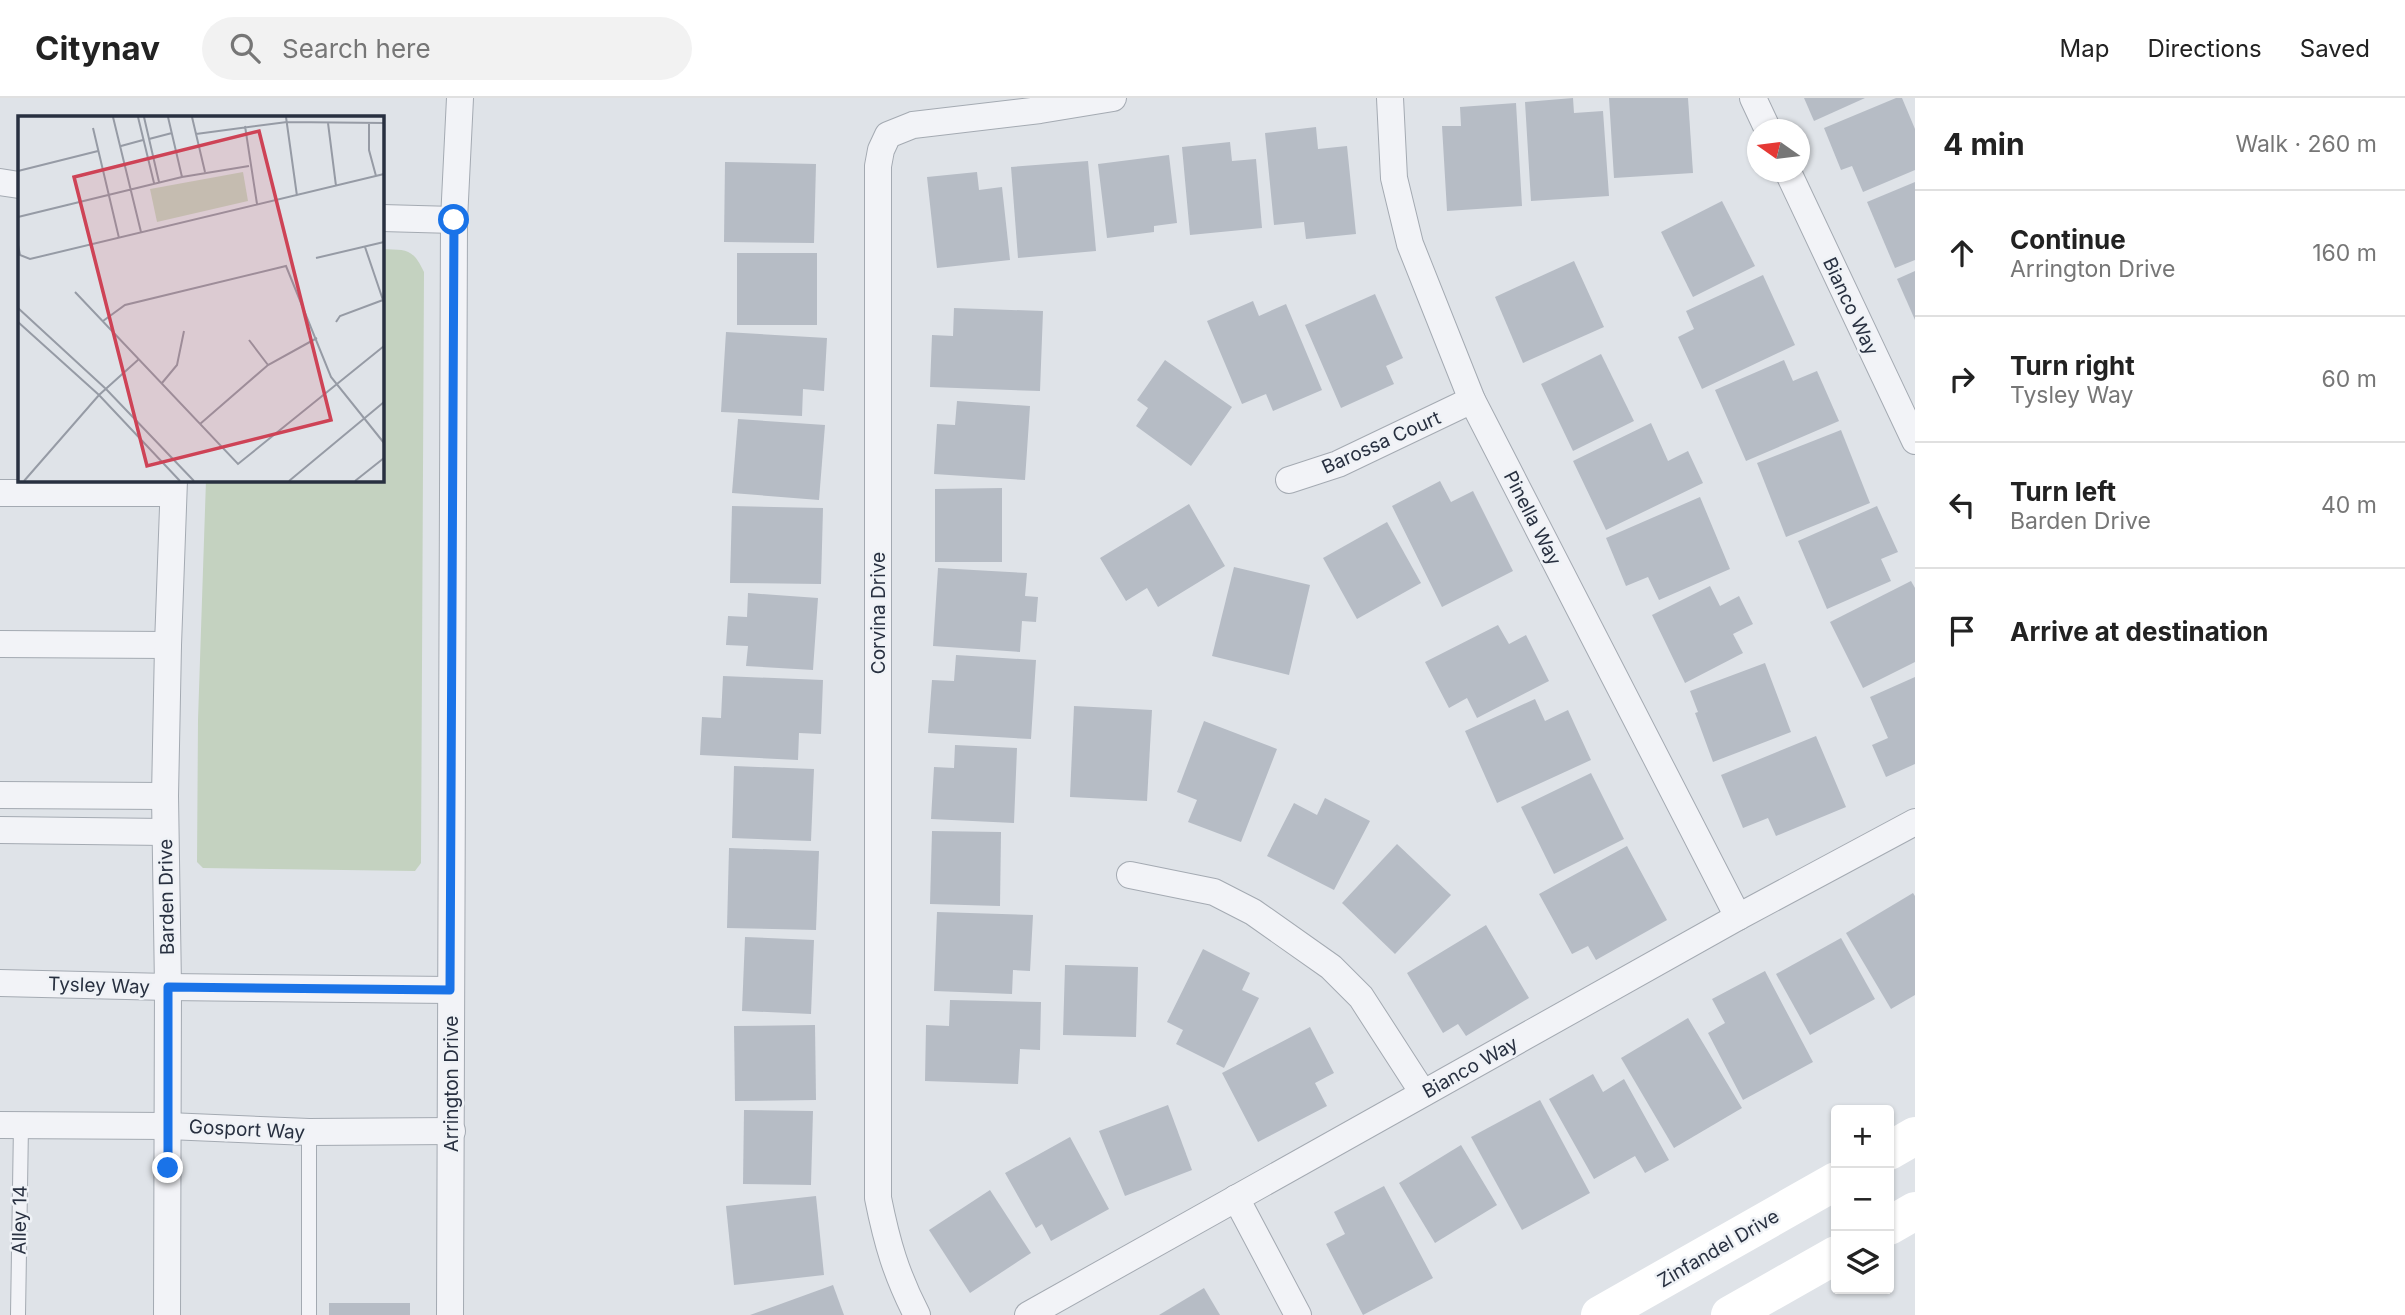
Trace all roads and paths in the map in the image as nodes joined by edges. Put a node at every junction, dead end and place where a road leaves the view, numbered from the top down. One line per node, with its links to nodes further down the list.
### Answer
1 (460, 98): 10 (street, Arrington Drive)
2 (1113, 98): 42 (street, Corvina Drive)
3 (1390, 98): 11 (street, Pinella Way)
4 (1753, 98): 5 (street)
5 (1763, 119)
6 (0, 182): 8 (street)
7 (1793, 182): 12 (street, Bianco Way)
8 (18, 185)
9 (383, 218): 10 (street)
10 (454, 220): 27 (street, Arrington Drive)
11 (1472, 400): 13 (street, Barossa Court); 24 (street, Pinella Way)
12 (1915, 441)
13 (1289, 480)
14 (174, 486): 15 (street); 17 (street, Barden Drive)
15 (0, 493)
16 (0, 644): 17 (street)
17 (168, 645): 19 (street, Barden Drive)
18 (0, 795): 19 (street)
19 (166, 796): 22 (street, Barden Drive)
20 (1915, 822): 24 (street, Bianco Way)
21 (0, 830): 22 (street)
22 (165, 832): 26 (street, Barden Drive)
23 (1130, 875): 28 (street)
24 (1738, 917): 28 (street, Bianco Way)
25 (0, 983): 26 (street, Tysley Way)
26 (168, 987): 27 (street, Tysley Way); 30 (street, Barden Drive)
27 (450, 990): 31 (street, Arrington Drive)
28 (1423, 1093): 36 (street, Bianco Way)
29 (10, 1125): 30 (street, Gosport Way); 38 (lane, Alley 14)
30 (168, 1126): 32 (street, Gosport Way); 39 (street, Barden Drive)
31 (452, 1131): 32 (street, Gosport Way); 41 (street, Arrington Drive)
32 (309, 1132): 40 (lane)
33 (1915, 1136): 34 (street)
34 (1894, 1148)
35 (1831, 1184): 45 (street, Zinfandel Drive)
36 (1236, 1198): 43 (street, Bianco Way); 44 (street)
37 (1831, 1258): 46 (street)
38 (18, 1315)
39 (167, 1315)
40 (309, 1315)
41 (450, 1315)
42 (917, 1315)
43 (1028, 1315)
44 (1298, 1315)
45 (1600, 1315)
46 (1730, 1315)

